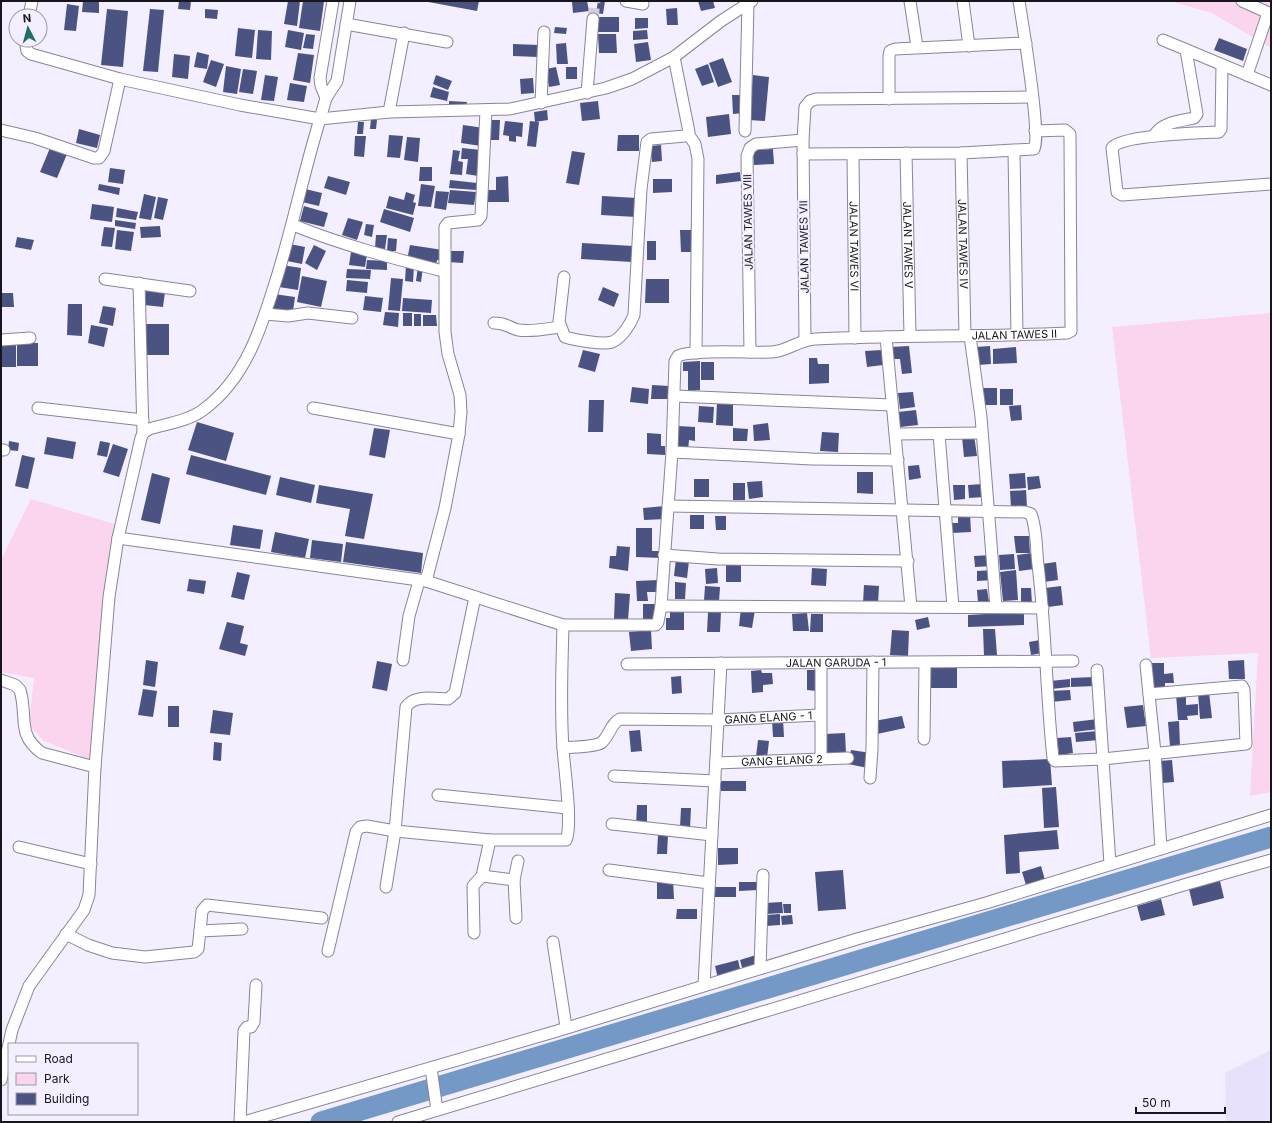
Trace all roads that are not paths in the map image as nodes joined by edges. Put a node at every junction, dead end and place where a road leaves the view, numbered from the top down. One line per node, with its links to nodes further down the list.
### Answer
1 (333, 1): 29 (street)
2 (350, 1): 12 (street)
3 (626, 1): 9 (street)
4 (910, 1): 20 (street)
5 (963, 1): 18 (street)
6 (1019, 1): 17 (street)
7 (1242, 1): 10 (street)
8 (750, 2): 22 (street); 36 (street)
9 (643, 4)
10 (1269, 14): 24 (street)
11 (593, 19): 27 (street)
12 (346, 24): 14 (street); 29 (street)
13 (544, 32): 31 (street)
14 (404, 33): 16 (street); 33 (street)
15 (1163, 40): 21 (street)
16 (447, 42)
17 (1026, 42): 18 (street); 28 (street)
18 (969, 46): 20 (street)
19 (26, 48): 25 (street)
20 (917, 48): 30 (street)
21 (1186, 50): 23 (street); 39 (street)
22 (674, 57): 27 (street); 38 (street)
23 (1222, 65): 24 (street); 39 (street)
24 (1247, 75): 26 (street)
25 (120, 79): 34 (street); 35 (street)
26 (1271, 85)
27 (587, 93): 31 (street)
28 (1032, 96): 30 (street, JALAN TAWES VII); 37 (street)
29 (326, 98): 34 (street)
30 (889, 99): 40 (street, JALAN TAWES VII)
31 (541, 103): 32 (street)
32 (486, 110): 33 (street); 48 (street)
33 (389, 112): 34 (street)
34 (320, 119): 47 (street)
35 (1, 130)
36 (745, 131)
37 (1035, 131): 41 (street); 57 (street, JALAN TAWES II)
38 (688, 134): 56 (street); 66 (street)
39 (1154, 136): 46 (street)
40 (803, 140): 44 (street, JALAN TAWES VII); 65 (street, JALAN TAWES VIII)
41 (1014, 151): 43 (street); 57 (street)
42 (906, 153): 43 (street); 45 (street); 58 (street, JALAN TAWES V)
43 (961, 153): 59 (street, JALAN TAWES IV)
44 (803, 154): 45 (street); 64 (street, JALAN TAWES VII)
45 (853, 154): 62 (street, JALAN TAWES VI)
46 (1271, 184)
47 (292, 225): 48 (street); 53 (street)
48 (444, 271): 74 (street)
49 (564, 277): 56 (street)
50 (105, 279): 51 (street)
51 (139, 283): 52 (street); 71 (street)
52 (190, 291)
53 (266, 314): 54 (street); 72 (street)
54 (352, 318)
55 (494, 323): 56 (street)
56 (560, 327)
57 (1017, 335): 59 (street, JALAN TAWES II)
58 (910, 336): 59 (street, JALAN TAWES II); 60 (street, JALAN TAWES II)
59 (968, 336): 73 (street, JALAN TAWES IV)
60 (886, 337): 62 (street, JALAN TAWES II); 68 (street)
61 (30, 338): 63 (street)
62 (855, 338): 64 (street, JALAN TAWES II)
63 (1, 340)
64 (805, 341): 65 (street, JALAN TAWES II)
65 (750, 352): 66 (street, JALAN TAWES II)
66 (696, 353): 67 (street, JALAN TAWES II)
67 (674, 396): 68 (street); 77 (street, JALAN TAWES II)
68 (892, 404): 75 (street)
69 (38, 408): 71 (street)
70 (313, 408): 74 (street)
71 (143, 420): 72 (street)
72 (143, 433): 83 (street)
73 (982, 433): 76 (street); 82 (street, JALAN TAWES IV)
74 (459, 434): 86 (street)
75 (896, 434): 76 (street); 78 (street)
76 (939, 434): 81 (street)
77 (672, 452): 78 (street); 79 (street, JALAN TAWES II)
78 (898, 460): 80 (street)
79 (668, 506): 80 (street); 84 (street, JALAN TAWES II)
80 (904, 510): 81 (street); 85 (street)
81 (946, 511): 82 (street); 90 (street)
82 (990, 512): 91 (street, JALAN TAWES IV); 92 (street)
83 (118, 538): 86 (street); 115 (street)
84 (664, 556): 85 (street); 88 (street, JALAN TAWES II)
85 (908, 561): 89 (street)
86 (423, 581): 87 (street); 94 (street)
87 (475, 597): 93 (street); 123 (street)
88 (661, 606): 89 (street); 93 (street, JALAN TAWES II)
89 (911, 607): 90 (street)
90 (953, 607): 91 (street)
91 (996, 607): 92 (street)
92 (1043, 608): 95 (street)
93 (563, 625): 109 (street)
94 (403, 660)
95 (1045, 661): 96 (street, JALAN GARUDA - 1); 100 (street, JALAN GARUDA - 1); 113 (street)
96 (1073, 661)
97 (873, 662): 99 (street, JALAN GARUDA - 1); 100 (street, JALAN GARUDA - 1); 117 (street)
98 (721, 663): 99 (street, JALAN GARUDA - 1); 101 (street, JALAN GARUDA - 1); 107 (street)
99 (821, 663): 106 (street)
100 (925, 663): 108 (street)
101 (628, 664)
102 (1146, 664): 105 (street)
103 (1097, 670): 113 (street)
104 (1, 680): 115 (street)
105 (1149, 694): 110 (street); 110 (street)
106 (820, 714): 107 (street, GANG ELANG - 1); 112 (street)
107 (718, 720): 109 (street, GANG ELANG - 1); 114 (street)
108 (924, 740)
109 (563, 748): 120 (street)
110 (1155, 753): 113 (street); 127 (street)
111 (848, 758): 112 (street, GANG ELANG 2)
112 (821, 759): 114 (street, GANG ELANG 2)
113 (1103, 759): 131 (street)
114 (716, 763): 118 (street)
115 (95, 767): 130 (street)
116 (614, 776): 118 (street)
117 (870, 778)
118 (714, 781): 124 (street)
119 (438, 795): 120 (street)
120 (568, 808): 125 (street)
121 (1271, 815): 127 (street)
122 (612, 824): 124 (street)
123 (395, 831): 125 (street); 137 (street); 145 (street)
124 (712, 835): 136 (street)
125 (490, 840): 134 (street)
126 (19, 847): 130 (street)
127 (1161, 848): 131 (street)
128 (1271, 860): 154 (street)
129 (518, 861): 135 (street)
130 (91, 864): 143 (street)
131 (1110, 864): 146 (street)
132 (610, 870): 136 (street)
133 (763, 874): 146 (street)
134 (482, 876): 135 (street); 142 (street)
135 (514, 880): 139 (street)
136 (709, 882): 148 (street)
137 (386, 887)
138 (322, 918): 141 (street)
139 (516, 918)
140 (242, 929): 141 (street)
141 (200, 931): 143 (street)
142 (474, 933)
143 (66, 934): 150 (street)
144 (553, 942): 149 (street)
145 (328, 951)
146 (760, 968): 148 (street)
147 (256, 986): 156 (street)
148 (704, 986): 149 (street)
149 (566, 1027): 152 (street)
150 (9, 1043)
151 (8, 1048): 153 (street)
152 (432, 1071): 154 (street); 155 (street)
153 (1, 1080)
154 (437, 1107): 157 (street)
155 (250, 1121)
156 (240, 1122)
157 (398, 1122)

